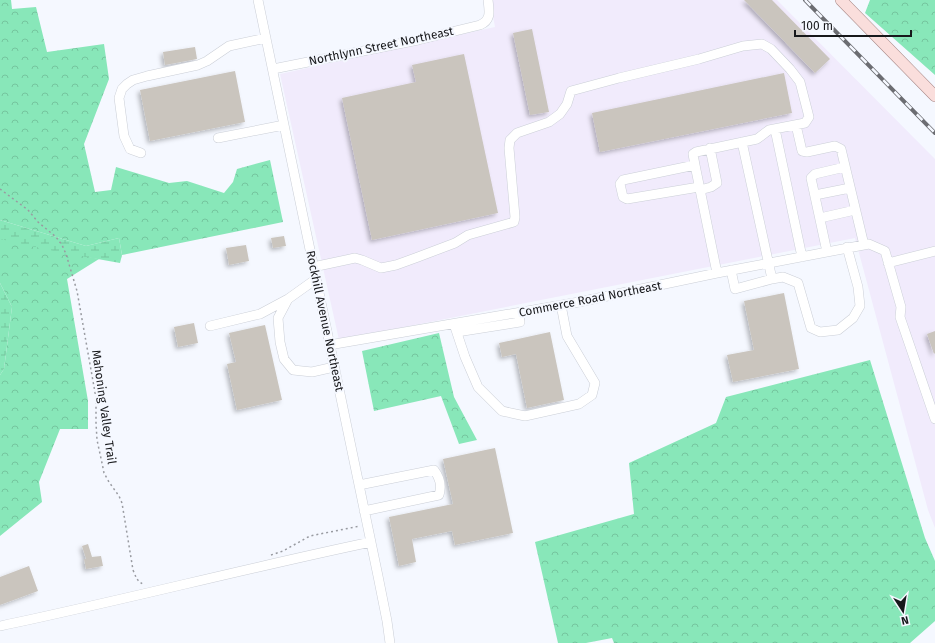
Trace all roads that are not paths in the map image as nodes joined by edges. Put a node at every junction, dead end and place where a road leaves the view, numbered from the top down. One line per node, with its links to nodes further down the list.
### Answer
1 (258, 0): 4 (street, Rockhill Avenue Northeast)
2 (488, 0): 5 (street, Northlynn Street Northeast)
3 (842, 0): 6 (main road)
4 (266, 38): 5 (street, Rockhill Avenue Northeast); 13 (street)
5 (273, 69): 8 (street, Rockhill Avenue Northeast)
6 (935, 96)
7 (796, 124): 9 (street); 15 (street); 28 (street)
8 (284, 125): 10 (street); 28 (street, Rockhill Avenue Northeast)
9 (775, 129): 11 (street); 25 (street)
10 (218, 138)
11 (742, 142): 12 (street); 26 (street)
12 (710, 148): 14 (street); 16 (street)
13 (140, 153)
14 (695, 166): 16 (street); 16 (street)
15 (845, 167): 17 (street); 18 (street)
16 (700, 188): 30 (street)
17 (850, 188): 18 (street); 19 (street)
18 (815, 196): 20 (street)
19 (855, 210): 20 (street); 21 (street)
20 (820, 218): 24 (street)
21 (864, 245): 22 (street, Commerce Road Northeast); 27 (street)
22 (848, 247): 24 (street, Commerce Road Northeast); 32 (street)
23 (935, 251): 27 (street)
24 (827, 252): 25 (street, Commerce Road Northeast)
25 (802, 257): 26 (street, Commerce Road Northeast)
26 (768, 263): 29 (street, Commerce Road Northeast); 32 (street)
27 (888, 263): 39 (street)
28 (313, 267): 31 (street, Rockhill Avenue Northeast)
29 (732, 270): 30 (street, Commerce Road Northeast); 32 (street)
30 (717, 273): 34 (street, Commerce Road Northeast)
31 (316, 279): 33 (street); 37 (street, Rockhill Avenue Northeast)
32 (772, 279)
33 (288, 299): 35 (street); 38 (street)
34 (561, 305): 36 (street, Commerce Road Northeast); 36 (street)
35 (210, 326)
36 (456, 328): 37 (street, Commerce Road Northeast)
37 (329, 345): 38 (street, Rockhill Avenue Northeast)
38 (334, 367): 40 (street, Rockhill Avenue Northeast)
39 (935, 419)
40 (359, 485): 41 (street, Rockhill Avenue Northeast); 41 (street)
41 (364, 511): 42 (street, Rockhill Avenue Northeast)
42 (371, 542): 43 (street); 44 (street, Rockhill Avenue Northeast)
43 (0, 626)
44 (390, 643)

